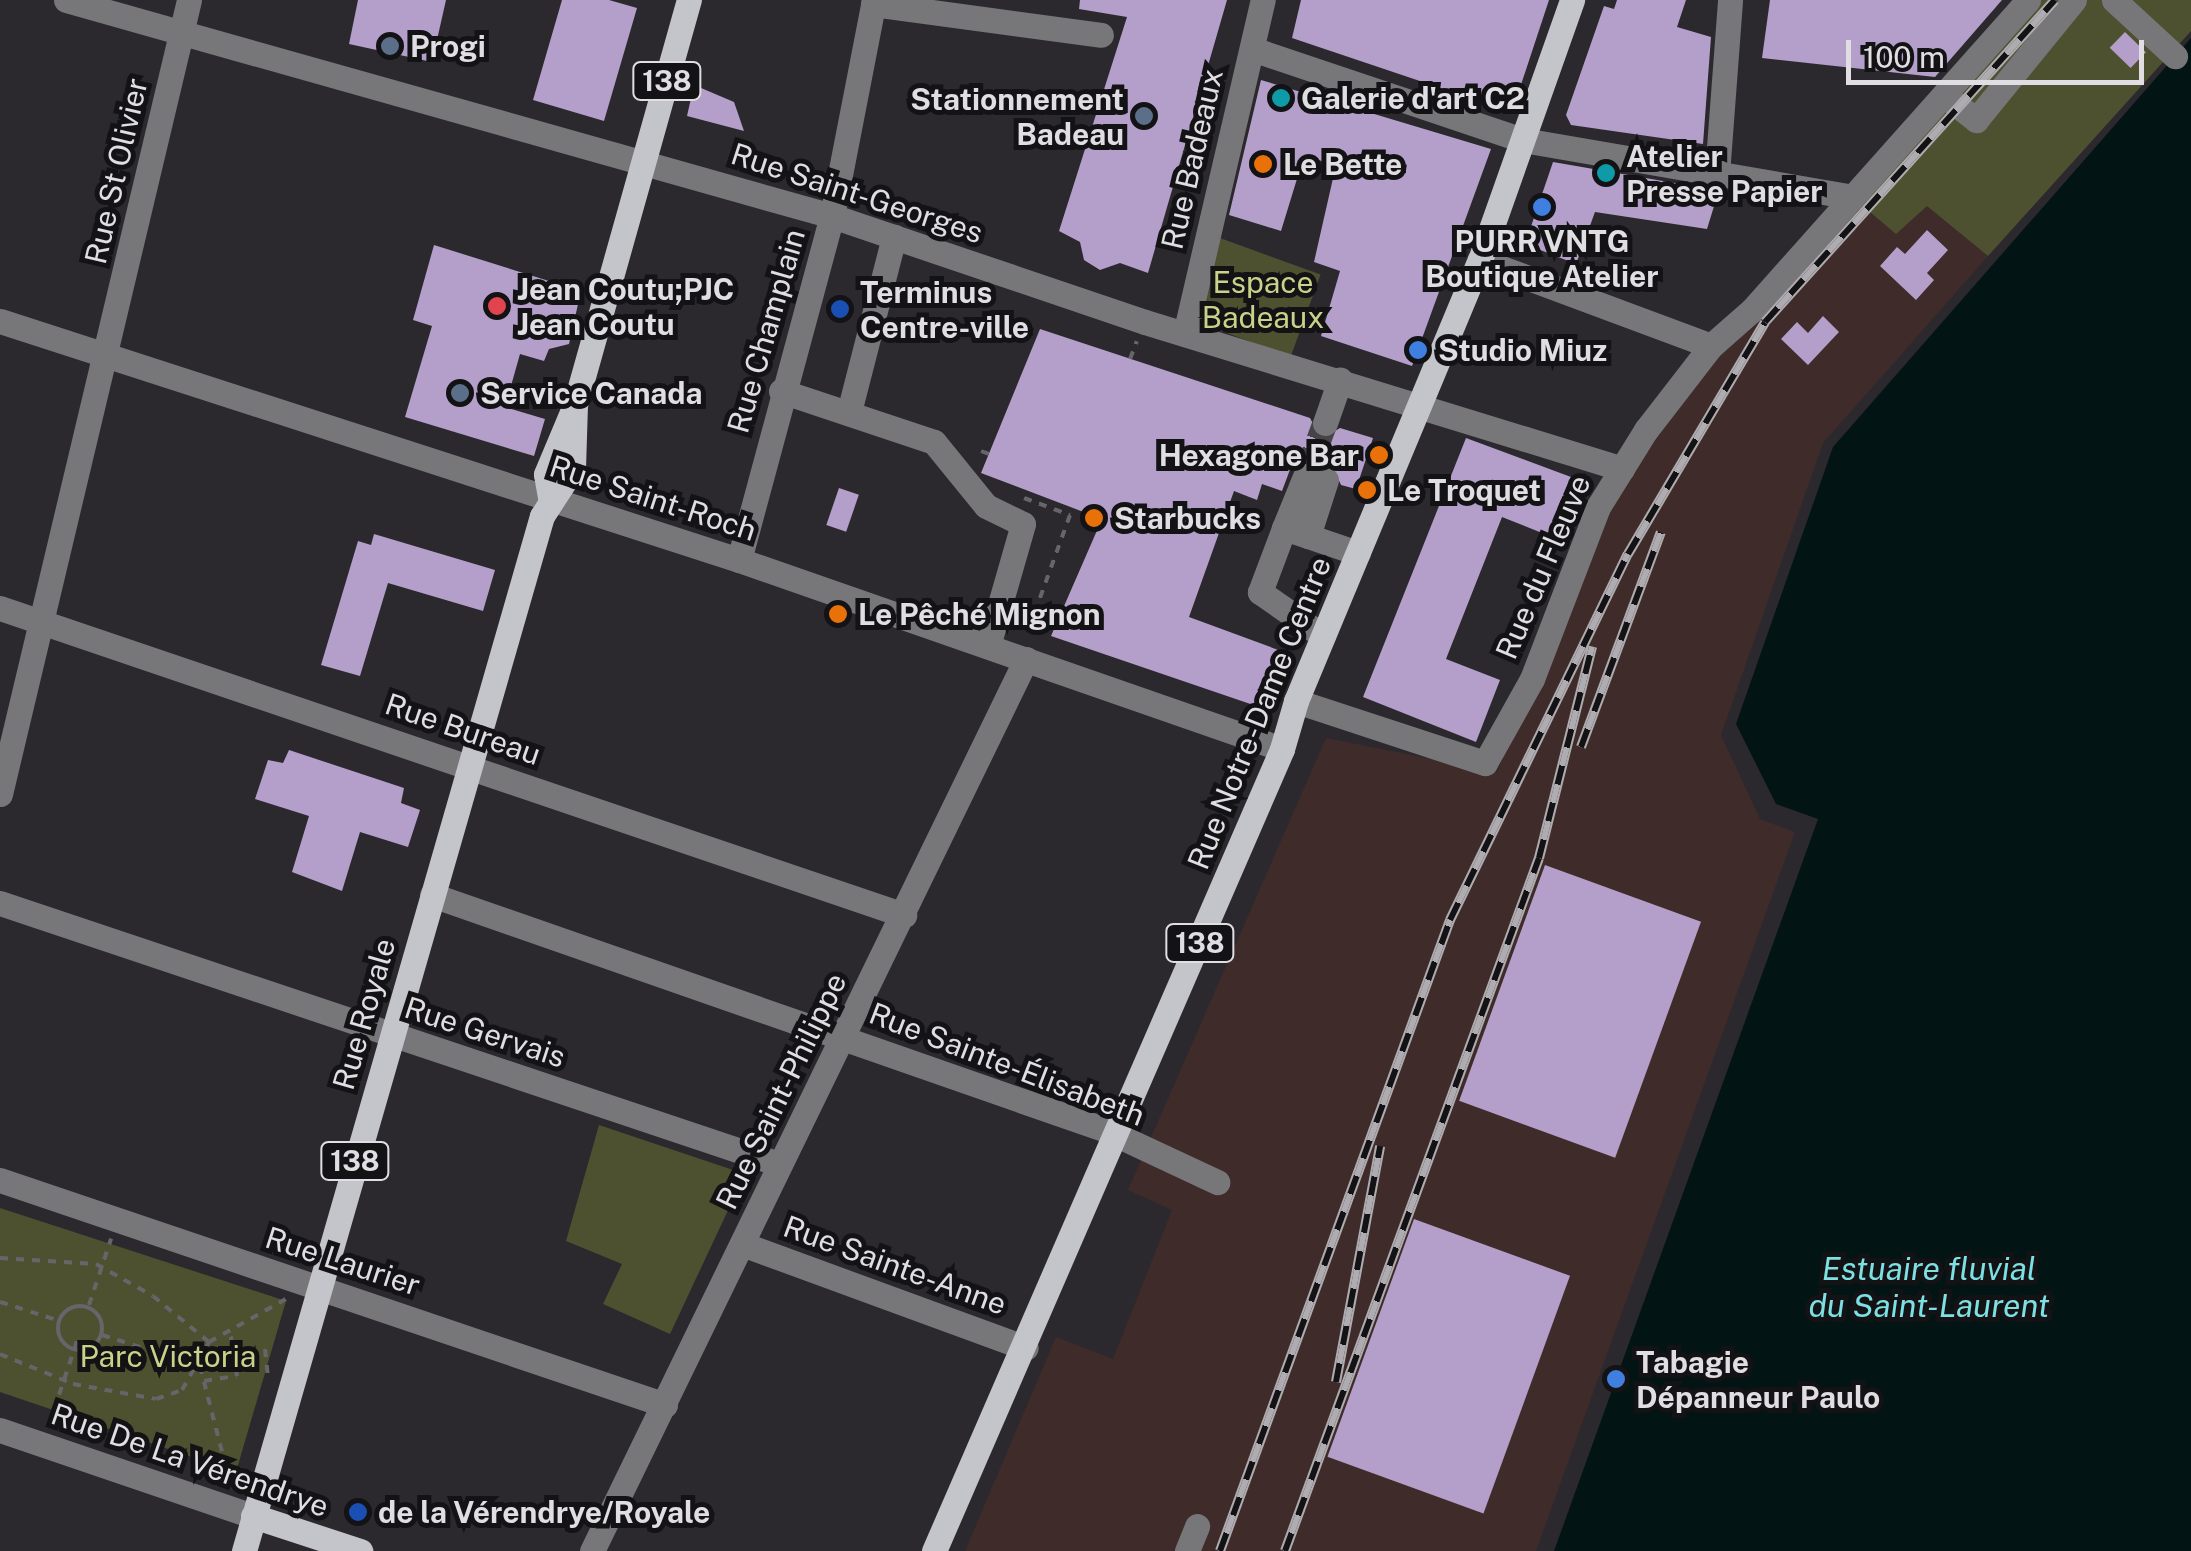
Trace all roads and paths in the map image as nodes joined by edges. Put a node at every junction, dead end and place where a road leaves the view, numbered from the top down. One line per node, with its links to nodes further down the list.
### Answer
1 (66, 0): 12 (street, Rue Saint-Georges)
2 (189, 0): 12 (street, Rue St Olivier)
3 (689, 0): 17 (main road, Rue Royale / 138)
4 (1263, 0): 13 (street, Rue Badeaux)
5 (1572, 0): 16 (main road, Rue Notre-Dame Centre / 138)
6 (1730, 0): 18 (street)
7 (2028, 0): 15 (street, Rue du Fleuve)
8 (2074, 0): 15 (street)
9 (2114, 0): 14 (street)
10 (874, 2): 11 (street); 20 (street, Rue Champlain)
11 (1102, 35)
12 (180, 36): 17 (street, Rue Saint-Georges); 26 (street, Rue St Olivier)
13 (1252, 48): 16 (street); 24 (street, Rue Badeaux)
14 (2175, 56)
15 (1944, 95): 19 (street, Rue du Fleuve)
16 (1522, 140): 18 (street); 22 (main road, Rue Notre-Dame Centre / 138)
17 (646, 161): 20 (street, Rue Saint-Georges); 36 (main road, Rue Royale / 138)
18 (1717, 174): 19 (street)
19 (1852, 197): 25 (street, Rue du Fleuve)
20 (832, 216): 21 (street, Rue Saint-Georges); 28 (street, Rue Champlain)
21 (894, 237): 24 (street, Rue Saint-Georges); 30 (street)
22 (1480, 260): 25 (street); 29 (main road, Rue Notre-Dame Centre / 138)
23 (0, 321): 26 (street, Rue Saint-Roch)
24 (1184, 334): 27 (street, Rue Saint-Georges)
25 (1710, 346): 34 (street, Rue du Fleuve)
26 (108, 357): 36 (street, Rue Saint-Roch); 44 (street, Rue St Olivier)
27 (1340, 380): 29 (street, Rue Saint-Georges); 31 (street)
28 (781, 391): 30 (street); 41 (street, Rue Champlain)
29 (1420, 404): 34 (street, Rue Saint-Georges); 40 (main road, Rue Notre-Dame Centre / 138)
30 (848, 412): 46 (street)
31 (1325, 423)
32 (981, 451): 33 (path)
33 (989, 454)
34 (1622, 469): 48 (street, Rue du Fleuve)
35 (1316, 477): 39 (street)
36 (550, 497): 41 (street, Rue Saint-Roch); 50 (main road, Rue Royale / 138)
37 (1072, 508): 38 (path)
38 (1070, 515)
39 (1296, 532): 40 (street); 45 (street)
40 (1358, 552): 45 (main road, Rue Notre-Dame Centre / 138)
41 (739, 560): 46 (street, Rue Saint-Roch)
42 (0, 608): 44 (street, Rue Bureau)
43 (1032, 621): 47 (path)
44 (42, 622): 50 (street, Rue Bureau); 51 (street, Rue St Olivier)
45 (1324, 636): 48 (main road, Rue Notre-Dame Centre / 138)
46 (988, 646): 47 (street, Rue Saint-Roch)
47 (1026, 647): 49 (street, Rue Saint-Roch); 54 (street, Rue Saint-Philippe)
48 (1296, 701): 49 (main road, Rue Notre-Dame Centre / 138)
49 (1282, 749): 57 (main road, Rue Notre-Dame Centre / 138)
50 (469, 764): 52 (main road, Rue Royale / 138); 54 (street, Rue Bureau)
51 (0, 794)
52 (432, 896): 55 (main road, Rue Royale / 138); 56 (street, Rue Sainte-Élisabeth)
53 (0, 904): 55 (street, Rue Gervais)
54 (904, 915): 56 (street, Rue Saint-Philippe)
55 (392, 1035): 58 (street, Rue Gervais); 65 (main road, Rue Royale / 138)
56 (843, 1037): 57 (street, Rue Sainte-Élisabeth); 58 (street, Rue Saint-Philippe)
57 (1118, 1136): 60 (street, Rue Sainte-Élisabeth); 74 (main road, Rue Notre-Dame Centre)
58 (779, 1164): 62 (street, Rue Saint-Philippe)
59 (0, 1180): 61 (street, Rue Laurier)
60 (1217, 1182)
61 (118, 1220): 64 (path); 65 (street, Rue Laurier)
62 (742, 1244): 74 (street, Rue Sainte-Anne); 82 (street, Rue Saint-Philippe)
63 (0, 1258): 64 (path)
64 (102, 1267): 68 (path); 73 (path)
65 (318, 1286): 82 (street, Rue Laurier); 86 (main road, Rue Royale / 138)
66 (292, 1296): 70 (path)
67 (0, 1302): 69 (path)
68 (88, 1307): 69 (path); 71 (path)
69 (59, 1321): 75 (path)
70 (230, 1331): 73 (path); 77 (path)
71 (102, 1335): 75 (path); 78 (path)
72 (77, 1341): 75 (path)
73 (209, 1342): 78 (path)
74 (1026, 1348): 91 (main road, Rue Notre-Dame Centre)
75 (74, 1350): 81 (path)
76 (0, 1354): 81 (path)
77 (233, 1354): 79 (path); 80 (path)
78 (200, 1366): 80 (path); 81 (path)
79 (268, 1376)
80 (204, 1380): 85 (path)
81 (64, 1381): 84 (path)
82 (665, 1406): 90 (street, Rue Saint-Philippe)
83 (0, 1430): 84 (street, Rue De La Vérendrye)
84 (43, 1444): 86 (street, Rue De La Vérendrye)
85 (228, 1475)
86 (254, 1516): 88 (main road, Rue Royale / 138); 89 (main road, Rue De La Vérendrye)
87 (1197, 1526): 92 (street)
88 (244, 1551)
89 (360, 1551)
90 (592, 1551)
91 (934, 1551)
92 (1187, 1551)

